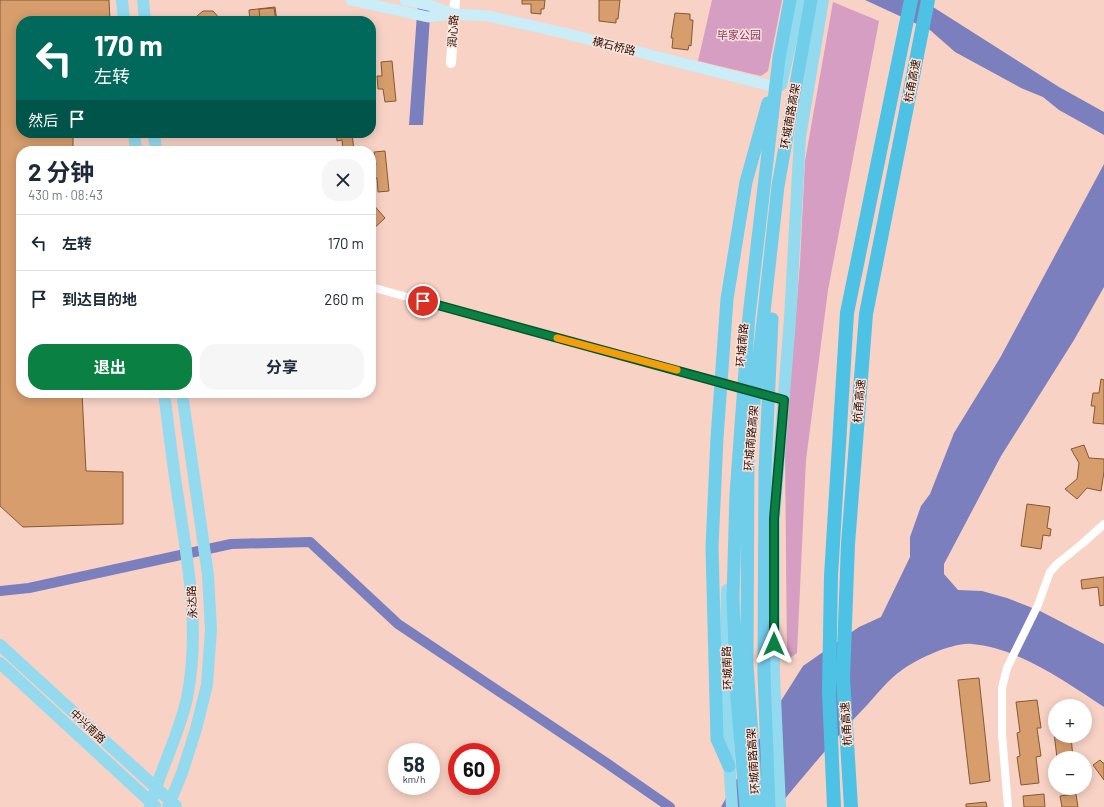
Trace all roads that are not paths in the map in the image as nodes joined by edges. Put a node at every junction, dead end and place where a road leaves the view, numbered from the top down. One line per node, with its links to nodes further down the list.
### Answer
1 (122, 0): 13 (main road)
2 (143, 0): 14 (main road)
3 (351, 0): 12 (main road, 横石桥路)
4 (405, 0): 12 (main road, 横石桥路)
5 (455, 0): 12 (street, 润心路)
6 (790, 0): 15 (highway, 环城南路高架)
7 (800, 0): 20 (main road, 环城南路)
8 (811, 0): 18 (highway, 环城南路高架)
9 (823, 0): 23 (main road)
10 (911, 0): 36 (highway, 杭甬高速)
11 (928, 0): 37 (highway, 杭甬高速)
12 (454, 14): 16 (street, 润心路); 17 (main road, 横石桥路)
13 (124, 16)
14 (145, 16)
15 (780, 58): 17 (highway); 32 (highway, 环城南路高架)
16 (450, 63)
17 (772, 86): 27 (highway)
18 (778, 186): 33 (highway, 环城南路高架); 34 (highway)
19 (376, 288): 20 (street)
20 (739, 388): 23 (street); 27 (main road, 环城南路)
21 (165, 398): 28 (main road, 永达路)
22 (183, 398): 30 (main road, 永达路)
23 (784, 400): 35 (main road)
24 (1104, 524): 38 (street)
25 (4, 648): 28 (main road, 中兴南路)
26 (0, 663): 29 (main road, 中兴南路)
27 (729, 766): 31 (main road, 环城南路)
28 (156, 788): 29 (main road, 永达路); 30 (main road, 中兴南路)
29 (153, 805)
30 (172, 805)
31 (732, 807)
32 (746, 807)
33 (757, 807)
34 (770, 807)
35 (780, 807)
36 (834, 807)
37 (851, 807)
38 (1008, 807)

